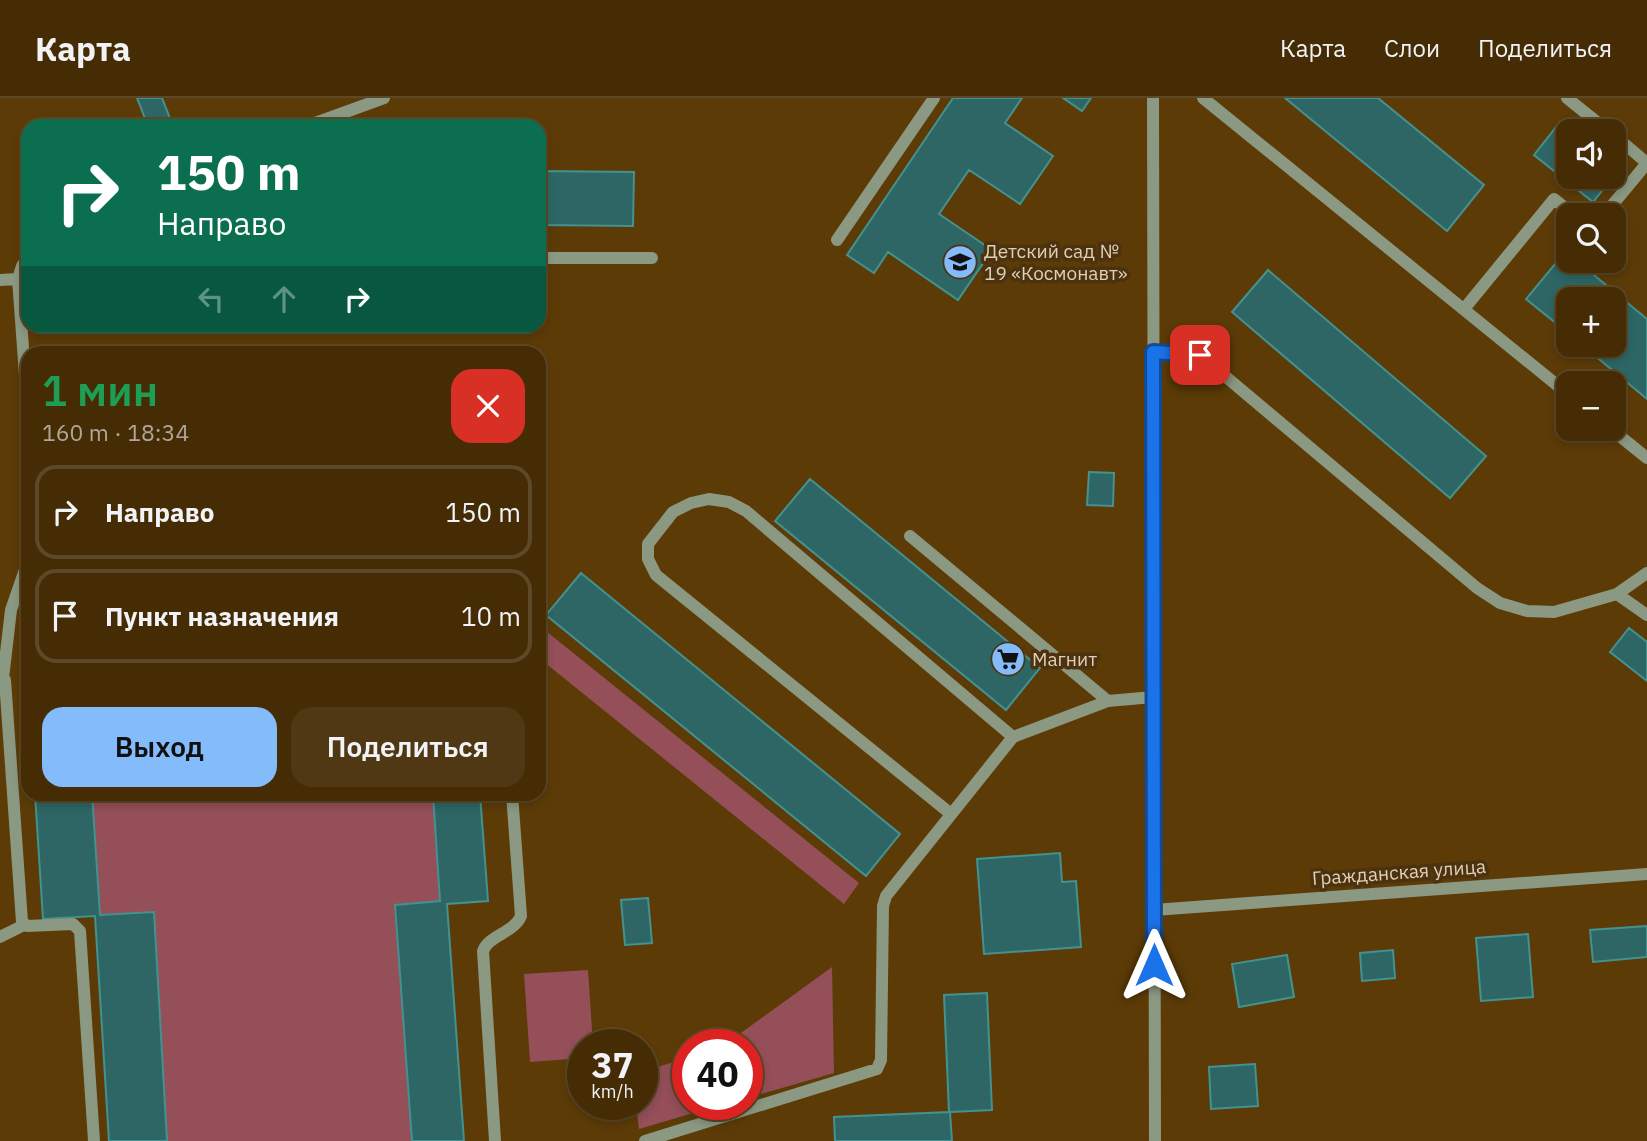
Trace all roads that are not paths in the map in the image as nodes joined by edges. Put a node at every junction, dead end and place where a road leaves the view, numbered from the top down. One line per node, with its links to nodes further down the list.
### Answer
1 (384, 98): 6 (street)
2 (934, 98): 13 (street)
3 (1153, 98): 21 (street)
4 (1203, 98): 19 (street)
5 (1567, 98): 8 (street)
6 (366, 101): 7 (street)
7 (324, 119)
8 (1593, 119)
9 (1626, 145): 10 (street)
10 (1647, 163): 12 (street)
11 (1559, 203): 19 (street)
12 (1614, 203)
13 (837, 240)
14 (546, 258): 15 (street)
15 (652, 258)
16 (21, 269): 17 (street)
17 (18, 279): 18 (street); 20 (street)
18 (0, 280)
19 (1464, 309): 22 (street)
20 (21, 315)
21 (1153, 352): 28 (street); 31 (street)
22 (1556, 384)
23 (1626, 441): 24 (street)
24 (1647, 458)
25 (910, 536): 32 (street)
26 (1647, 573): 28 (street)
27 (21, 581): 30 (street)
28 (1617, 594): 29 (street)
29 (1647, 615)
30 (1, 677): 38 (street)
31 (1153, 697): 32 (street); 37 (street)
32 (1108, 701): 33 (street)
33 (1013, 737): 35 (street); 35 (street)
34 (513, 801): 41 (street)
35 (951, 814): 42 (street)
36 (1647, 874): 37 (street, Гражданская улица)
37 (1153, 910): 43 (street)
38 (24, 925): 39 (street); 40 (street)
39 (0, 937)
40 (94, 1141)
41 (495, 1141)
42 (645, 1141)
43 (1155, 1141)

